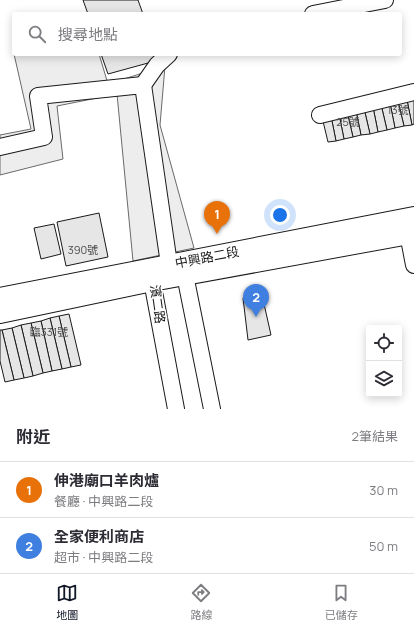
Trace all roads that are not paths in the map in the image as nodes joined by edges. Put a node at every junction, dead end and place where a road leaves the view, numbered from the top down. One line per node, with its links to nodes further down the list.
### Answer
1 (385, 0): 2 (street)
2 (323, 12)
3 (167, 56): 4 (street)
4 (143, 85): 7 (street); 9 (street)
5 (414, 92): 6 (street)
6 (320, 114)
7 (0, 147)
8 (410, 226): 9 (main road, 中興路二段); 10 (street); 11 (main road, 中興路二段)
9 (169, 264): 11 (street, 濱二路); 12 (street, 濱二路); 13 (main road, 中興路二段)
10 (414, 265)
11 (185, 275): 12 (main road, 中興路二段); 16 (street)
12 (152, 282): 14 (main road, 中興路二段); 15 (street, 濱二路)
13 (0, 298)
14 (0, 313)
15 (176, 409)
16 (212, 409)

